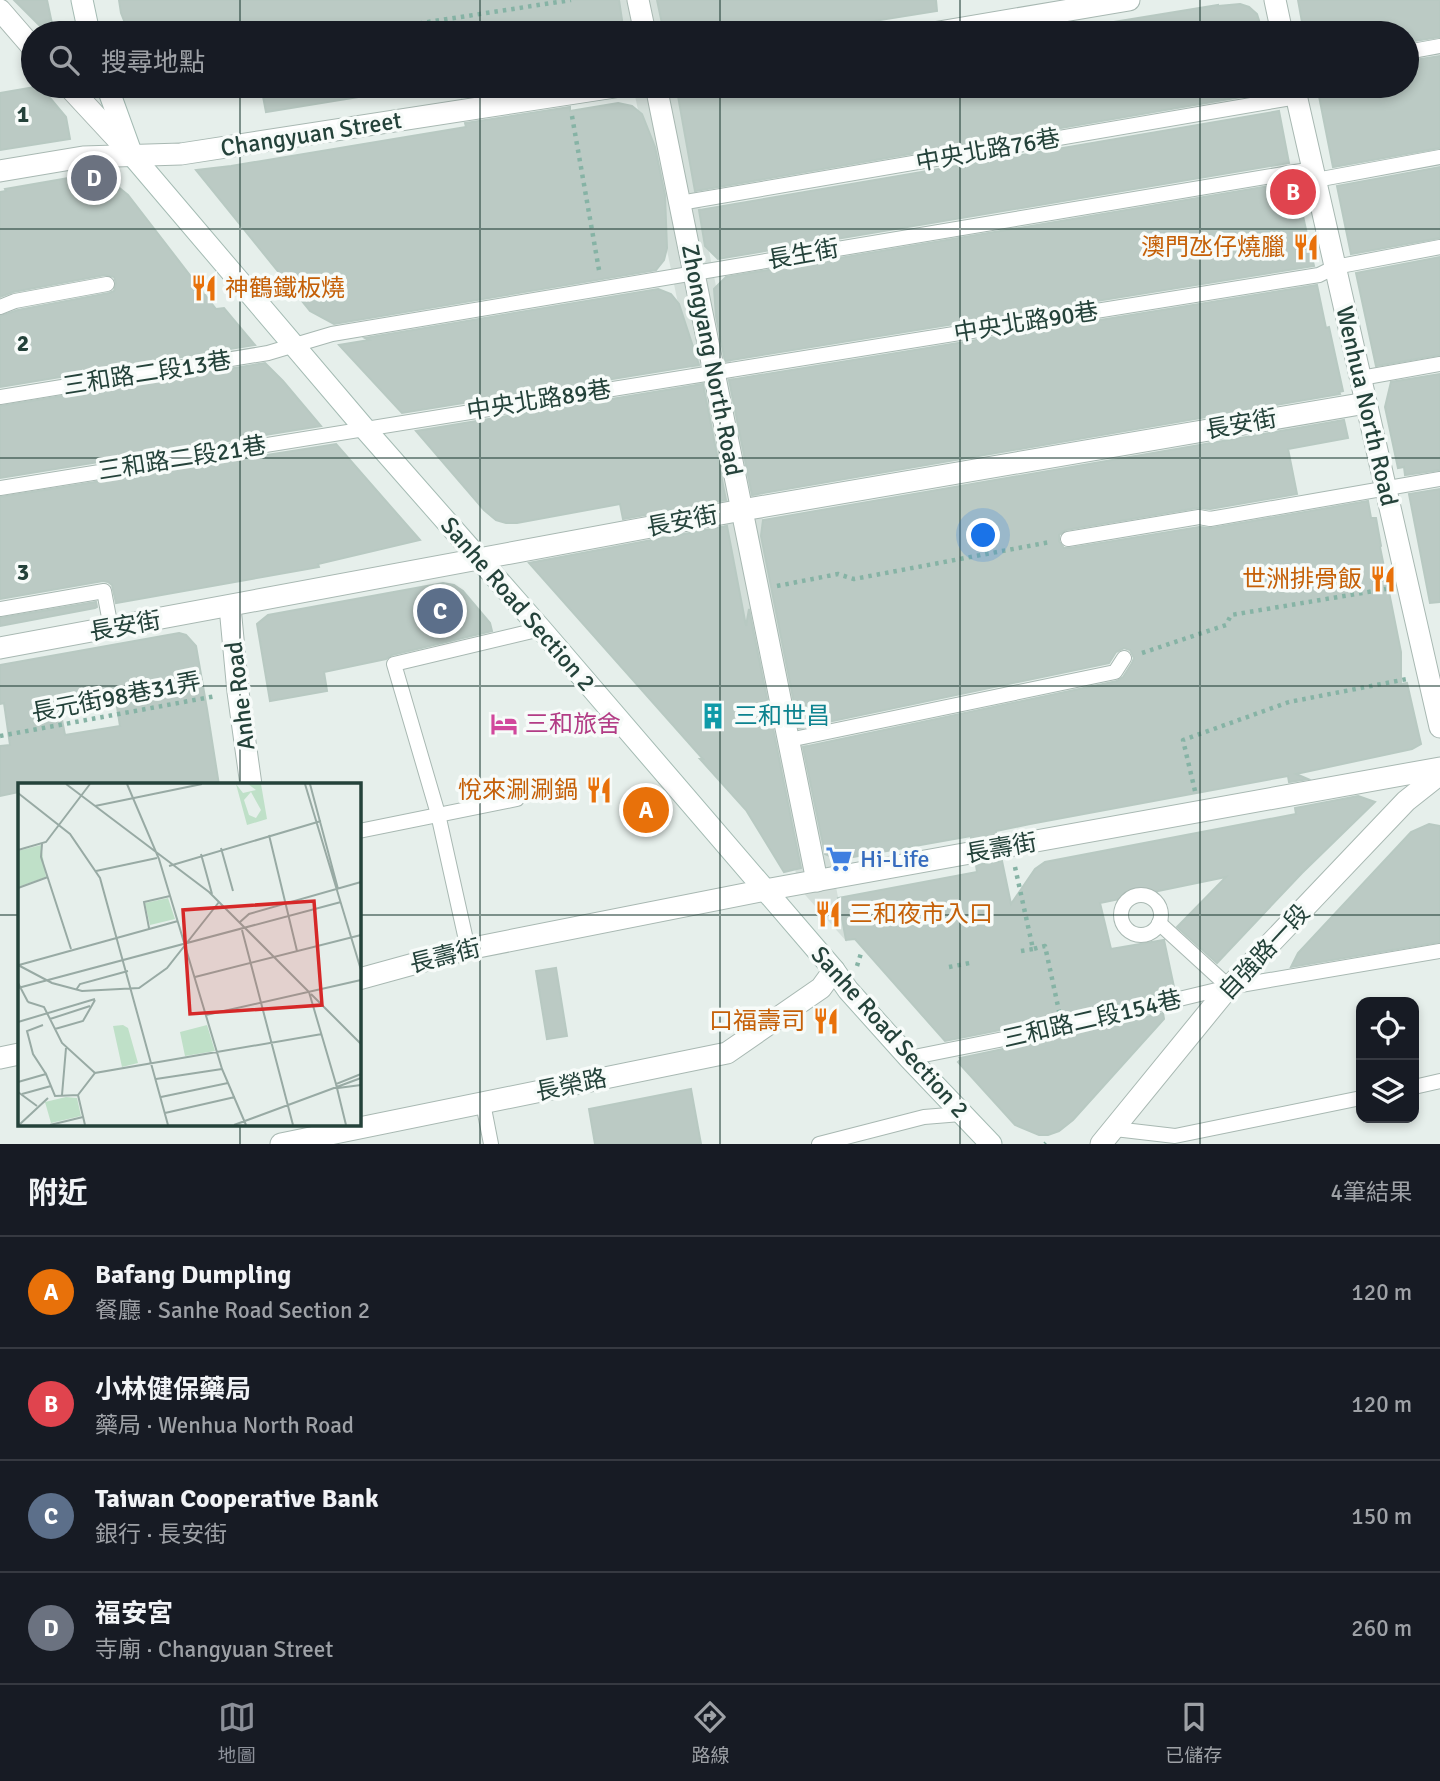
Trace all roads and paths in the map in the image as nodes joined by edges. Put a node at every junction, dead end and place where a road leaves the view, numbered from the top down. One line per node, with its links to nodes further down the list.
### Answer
1 (82, 0): 7 (street)
2 (571, 0): 8 (path)
3 (638, 0): 9 (street)
4 (1129, 0): 10 (street)
5 (1275, 0): 11 (street)
6 (0, 10): 12 (street)
7 (86, 21)
8 (434, 21)
9 (642, 21)
10 (1004, 21)
11 (1279, 21)
12 (21, 34)
13 (1440, 46): 14 (lane)
14 (1419, 50)
15 (79, 98): 22 (street, Sanhe Road Section 2)
16 (111, 98): 22 (street)
17 (543, 98): 22 (street, Changyuan Street)
18 (570, 98): 31 (path)
19 (658, 98): 26 (street, Zhongyang North Road)
20 (1257, 98): 26 (lane, 中央北路76巷)
21 (1297, 98): 25 (street, Wenhua North Road)
22 (132, 155): 24 (street, Changyuan Street); 33 (street, Sanhe Road Section 2)
23 (1440, 157): 25 (lane, 長生街)
24 (0, 171)
25 (1314, 174): 28 (street, Wenhua North Road); 29 (lane, 長生街)
26 (680, 203): 29 (street, Zhongyang North Road)
27 (1440, 247): 28 (lane, 中央北路90巷)
28 (1335, 267): 35 (lane, 中央北路90巷); 36 (street, Wenhua North Road)
29 (694, 273): 31 (lane, 長生街); 35 (street, Zhongyang North Road)
30 (107, 284): 32 (lane)
31 (602, 288): 33 (lane, 長生街)
32 (0, 307)
33 (293, 345): 37 (lane, 三和路二段13巷); 39 (street, Sanhe Road Section 2)
34 (1440, 364): 36 (lane)
35 (714, 372): 39 (lane, 中央北路89巷); 43 (street, Zhongyang North Road)
36 (1361, 378): 38 (street, Wenhua North Road)
37 (0, 397)
38 (1366, 403): 42 (street, Wenhua North Road); 43 (street, 長安街)
39 (365, 429): 41 (lane, 三和路二段21巷); 45 (street, Sanhe Road Section 2)
40 (1440, 479): 42 (lane)
41 (0, 488)
42 (1386, 488): 44 (lane); 46 (street, Wenhua North Road)
43 (742, 510): 45 (street, 長安街); 47 (street, Zhongyang North Road)
44 (1068, 539): 47 (path)
45 (480, 560): 48 (street, 長安街); 51 (street, Sanhe Road Section 2)
46 (1408, 585): 53 (path); 54 (street, Wenhua North Road)
47 (758, 589): 58 (street, Zhongyang North Road)
48 (230, 607): 50 (street, 長安街); 55 (street, Anhe Road)
49 (0, 609): 50 (lane)
50 (111, 628): 52 (street, 長安街)
51 (541, 629): 64 (lane); 68 (street, Sanhe Road Section 2)
52 (0, 648)
53 (1124, 658): 58 (lane)
54 (1428, 675): 56 (street, Wenhua North Road); 63 (path)
55 (238, 692): 57 (path, 長元街98巷31弄); 61 (street, Anhe Road)
56 (1440, 727)
57 (0, 736)
58 (789, 740): 67 (street, Zhongyang North Road)
59 (1440, 768): 63 (street, 長壽街)
60 (1440, 774): 78 (street, 自強路一段)
61 (251, 783)
62 (517, 799): 64 (lane)
63 (1199, 812): 66 (street, 長壽街)
64 (438, 814): 65 (lane); 71 (lane)
65 (360, 831)
66 (1010, 846): 67 (street, 長壽街); 70 (path)
67 (817, 881): 68 (street, 長壽街)
68 (765, 890): 71 (street, 長壽街); 76 (street, Sanhe Road Section 2)
69 (1159, 923): 78 (lane)
70 (1032, 949): 73 (path); 79 (path)
71 (468, 950): 77 (street, 長壽街)
72 (1440, 950): 78 (lane, 三和路二段154巷)
73 (1021, 951)
74 (970, 963): 75 (path)
75 (949, 967)
76 (834, 970): 82 (street, Sanhe Road Section 2); 86 (street, 長榮路)
77 (360, 979)
78 (1230, 987): 79 (lane, 三和路二段154巷); 91 (street, 自強路一段)
79 (1063, 1027): 82 (lane, 三和路二段154巷)
80 (18, 1054): 81 (street)
81 (0, 1058)
82 (909, 1058): 87 (street, Sanhe Road Section 2)
83 (1440, 1081): 84 (lane)
84 (1419, 1086)
85 (1356, 1099): 91 (lane)
86 (482, 1103): 89 (street, 長榮路); 94 (lane)
87 (961, 1114): 92 (lane); 96 (street, Sanhe Road Section 2)
88 (359, 1126): 90 (street, 長榮路)
89 (360, 1126)
90 (305, 1136): 93 (street, 長榮路)
91 (1108, 1137)
92 (847, 1141): 95 (lane)
93 (281, 1144)
94 (491, 1144)
95 (819, 1144)
96 (991, 1144)

